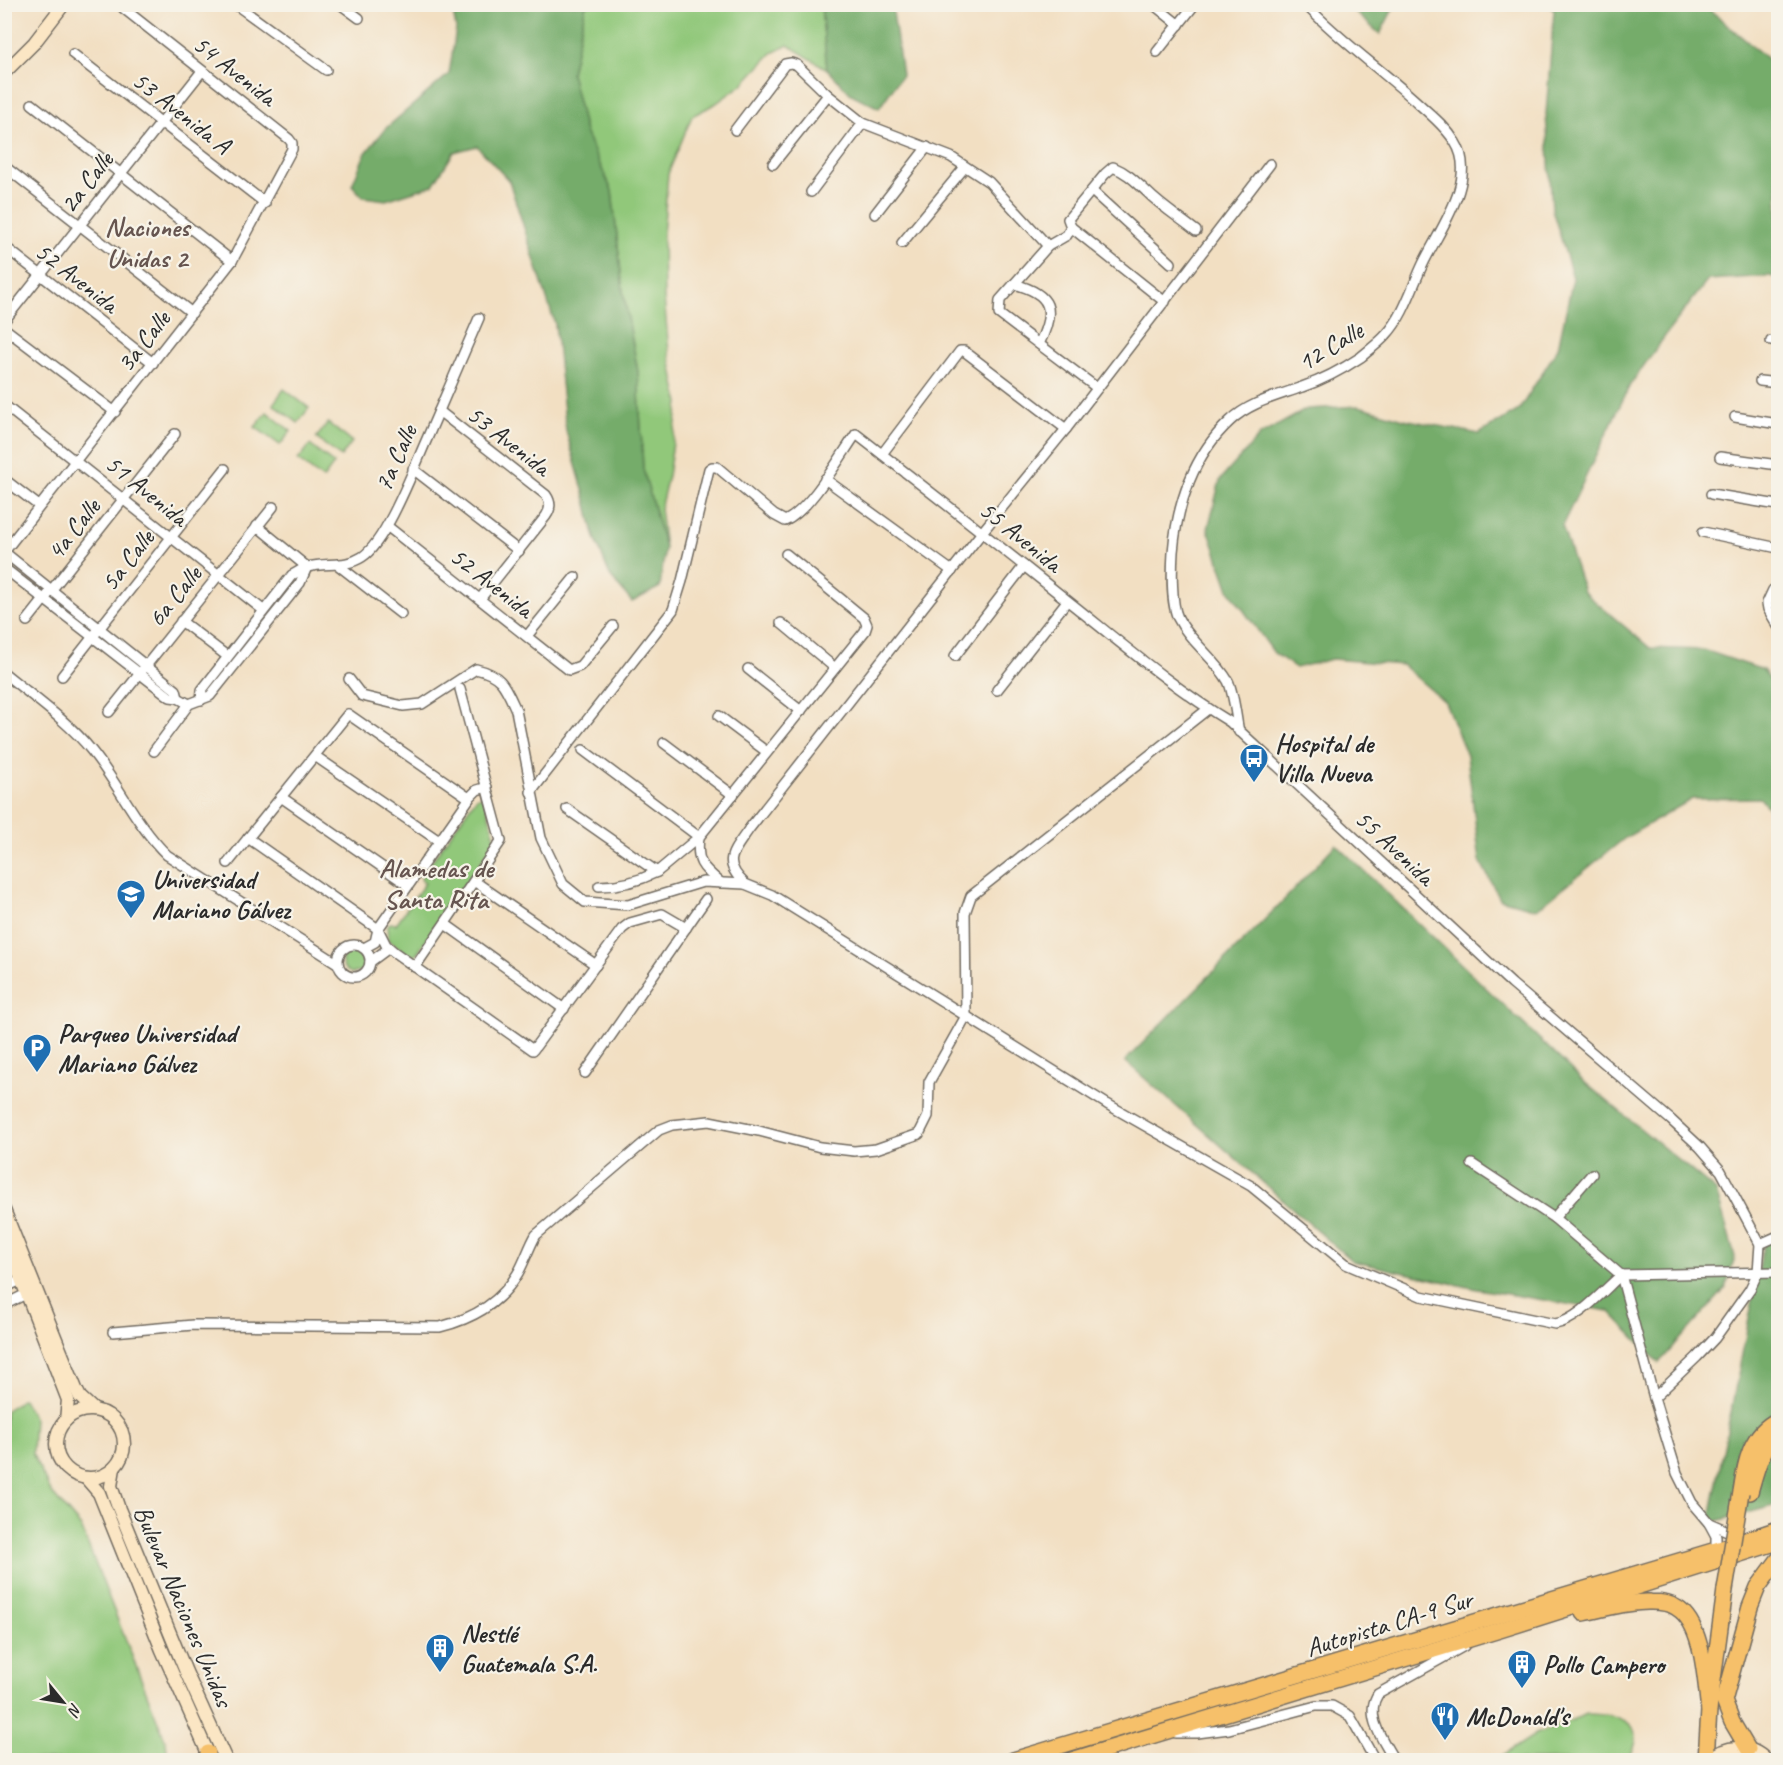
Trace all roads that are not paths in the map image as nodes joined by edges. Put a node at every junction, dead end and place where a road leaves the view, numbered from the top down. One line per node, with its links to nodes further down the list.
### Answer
1 (64, 4): 14 (main road)
2 (235, 4): 12 (street)
3 (340, 4): 8 (street)
4 (1153, 4): 9 (street)
5 (1196, 4): 9 (street)
6 (1305, 4): 118 (street, 12 Calle)
7 (124, 6): 13 (street, 54 Avenida)
8 (359, 18)
9 (1179, 25): 10 (street)
10 (1157, 52)
11 (73, 54): 17 (street, 53 Avenida A)
12 (326, 70)
13 (202, 71): 17 (street, 2a Calle); 20 (street, 54 Avenida)
14 (4, 73)
15 (828, 95): 18 (street); 19 (street); 22 (street)
16 (32, 104): 26 (street)
17 (161, 122): 26 (street, 2a Calle); 29 (street, 53 Avenida A)
18 (863, 123): 21 (street); 28 (street)
19 (735, 130)
20 (292, 143): 29 (street, 3a Calle)
21 (927, 147): 25 (street); 30 (street)
22 (774, 164)
23 (1270, 164): 41 (street)
24 (4, 166): 31 (street)
25 (965, 167): 34 (street); 36 (street)
26 (120, 173): 31 (street, 2a Calle); 37 (street)
27 (1092, 191): 32 (street); 33 (street); 38 (street)
28 (811, 192)
29 (264, 202): 37 (street, 3a Calle)
30 (875, 214)
31 (80, 224): 39 (street, 2a Calle); 42 (street)
32 (1071, 227): 36 (street); 41 (street)
33 (1196, 231)
34 (902, 243)
35 (4, 246): 39 (street, 52 Avenida)
36 (1048, 246): 40 (street)
37 (232, 261): 42 (street, 3a Calle)
38 (1171, 263)
39 (40, 275): 44 (street, 2a Calle); 47 (street, 52 Avenida)
40 (1014, 284): 46 (street); 46 (street)
41 (1166, 302): 50 (street)
42 (192, 313): 47 (street, 3a Calle)
43 (479, 318): 52 (street, 7a Calle)
44 (4, 321)
45 (4, 327): 53 (street)
46 (1039, 344): 50 (street)
47 (153, 363): 53 (street, 3a Calle)
48 (1760, 381): 49 (street)
49 (1779, 383)
50 (1097, 388): 56 (street)
51 (4, 405): 60 (street, 51 Avenida)
52 (439, 411): 63 (street, 7a Calle); 77 (street, 53 Avenida)
53 (114, 412): 60 (street, 3a Calle)
54 (1735, 417): 55 (street)
55 (1779, 424)
56 (1066, 429): 58 (street); 73 (street)
57 (175, 434): 67 (street, 4a Calle)
58 (882, 454): 65 (street, 55 Avenida); 73 (street, 55 Avenida)
59 (1720, 457): 61 (street)
60 (76, 460): 67 (street, 51 Avenida); 69 (street, 3a Calle)
61 (1779, 465)
62 (225, 469): 75 (street, 5a Calle)
63 (413, 469): 72 (street, 7a Calle); 77 (street)
64 (4, 479): 69 (street)
65 (825, 479): 84 (street); 125 (street)
66 (1711, 494): 68 (street)
67 (124, 498): 75 (street, 51 Avenida); 88 (street, 4a Calle)
68 (1779, 505)
69 (39, 506): 78 (street, 3a Calle)
70 (273, 507): 71 (street, 6a Calle)
71 (257, 526): 82 (street); 85 (street, 6a Calle)
72 (387, 526): 80 (street, 7a Calle); 89 (street, 52 Avenida)
73 (983, 531): 81 (street, 55 Avenida); 84 (street)
74 (1703, 532): 76 (street)
75 (171, 536): 85 (street, 51 Avenida); 99 (street, 5a Calle)
76 (1779, 548)
77 (519, 551): 89 (street)
78 (4, 552): 88 (street)
79 (786, 554): 104 (street)
80 (338, 565): 82 (street, 7a Calle); 93 (street)
81 (1024, 566): 91 (street, 55 Avenida); 102 (street)
82 (307, 567): 92 (street); 112 (street)
83 (4, 568): 90 (street)
84 (952, 571): 137 (street)
85 (218, 574): 92 (street, 51 Avenida); 95 (street, 6a Calle)
86 (575, 577): 100 (street)
87 (1779, 589): 98 (street)
88 (52, 590): 90 (street, 4a Calle); 99 (street)
89 (480, 599): 100 (street, 52 Avenida)
90 (45, 600): 94 (street, 4a Calle); 101 (street)
91 (1067, 600): 111 (street); 114 (street, 55 Avenida)
92 (263, 610): 103 (street)
93 (401, 614)
94 (27, 621)
95 (181, 621): 103 (street); 105 (street, 6a Calle)
96 (781, 624): 104 (street)
97 (613, 626): 100 (street, 52 Avenida)
98 (1779, 626)
99 (100, 628): 101 (street, 5a Calle); 105 (street)
100 (527, 636)
101 (93, 637): 105 (street); 108 (street, 5a Calle)
102 (955, 656)
103 (227, 657): 112 (street)
104 (836, 668): 115 (street)
105 (142, 669): 113 (street); 116 (street, 6a Calle)
106 (748, 669): 115 (street)
107 (4, 673): 146 (street)
108 (62, 676)
109 (349, 679): 125 (street)
110 (460, 689): 124 (street)
111 (997, 690)
112 (201, 700): 113 (street)
113 (189, 704): 121 (street)
114 (1208, 709): 118 (street, 55 Avenida); 153 (street)
115 (801, 711): 122 (street)
116 (109, 712)
117 (719, 716): 122 (street)
118 (1239, 732): 161 (street, 55 Avenida)
119 (664, 743): 126 (street)
120 (583, 750): 130 (street)
121 (154, 751)
122 (767, 752): 126 (street)
123 (315, 756): 127 (street); 128 (street); 132 (street)
124 (486, 787): 128 (street); 135 (street)
125 (531, 792): 136 (street)
126 (733, 795): 130 (street)
127 (281, 797): 131 (street); 138 (street)
128 (469, 798): 132 (street)
129 (567, 809): 134 (street)
130 (699, 837): 134 (street); 136 (street)
131 (248, 838): 133 (street); 143 (street)
132 (439, 841): 138 (street)
133 (228, 862)
134 (657, 872): 139 (street)
135 (474, 880): 141 (street); 150 (street)
136 (721, 883): 137 (street)
137 (746, 884): 153 (street)
138 (408, 885): 143 (street)
139 (599, 886)
140 (706, 899): 142 (street)
141 (445, 924): 151 (street); 152 (street)
142 (686, 928): 150 (street); 154 (street)
143 (378, 929): 144 (street); 145 (street)
144 (364, 948): 147 (street); 148 (street)
145 (389, 948): 148 (street); 151 (street)
146 (318, 952): 147 (street); 149 (street)
147 (340, 952): 149 (street)
148 (370, 962): 149 (street)
149 (337, 963)
150 (596, 965): 152 (street)
151 (415, 967): 152 (street)
152 (564, 1009)
153 (966, 1016): 164 (street); 169 (street)
154 (585, 1073)
155 (1472, 1164): 158 (street)
156 (1592, 1174): 158 (street)
157 (4, 1210): 171 (main road)
158 (1554, 1218): 164 (street)
159 (4, 1235): 165 (main road)
160 (1779, 1236): 161 (street)
161 (1760, 1244): 162 (street)
162 (1758, 1272): 163 (street); 164 (street); 170 (street)
163 (1779, 1272)
164 (1621, 1275): 170 (street)
165 (23, 1279): 166 (street); 167 (main road)
166 (4, 1288)
167 (28, 1293): 168 (street); 172 (main road)
168 (4, 1305)
169 (113, 1332)
170 (1654, 1398): 178 (street)
171 (94, 1410): 172 (main road); 175 (main road)
172 (66, 1420): 176 (main road)
173 (1779, 1420): 177 (highway)
174 (1779, 1435): 177 (highway)
175 (114, 1468): 176 (main road); 192 (main road, Bulevar Naciones Unidas)
176 (86, 1478): 191 (main road, Bulevar Naciones Unidas)
177 (1745, 1492): 186 (highway, bridge)
178 (1709, 1523): 180 (street); 182 (street)
179 (1779, 1529): 180 (highway, Autopista CA-9 Sur)
180 (1752, 1537): 182 (highway, Autopista CA-9 Sur)
181 (1779, 1542): 184 (highway, Autopista CA-9 Sur)
182 (1716, 1550): 193 (highway, Autopista CA-9 Sur)
183 (1779, 1560): 187 (highway)
184 (1503, 1629): 185 (highway, Autopista CA-9 Sur); 188 (highway)
185 (1486, 1634): 189 (highway, Autopista CA-9 Sur); 196 (street)
186 (1717, 1681): 187 (highway); 188 (highway)
187 (1725, 1701): 190 (highway)
188 (1709, 1710): 197 (highway)
189 (1162, 1732): 194 (highway, Autopista CA-9 Sur); 195 (street)
190 (1758, 1755): 197 (main road); 198 (main road)
191 (209, 1758)
192 (226, 1761)
193 (1013, 1761)
194 (1072, 1761)
195 (1375, 1761)
196 (1394, 1761)
197 (1708, 1761)
198 (1777, 1761)

